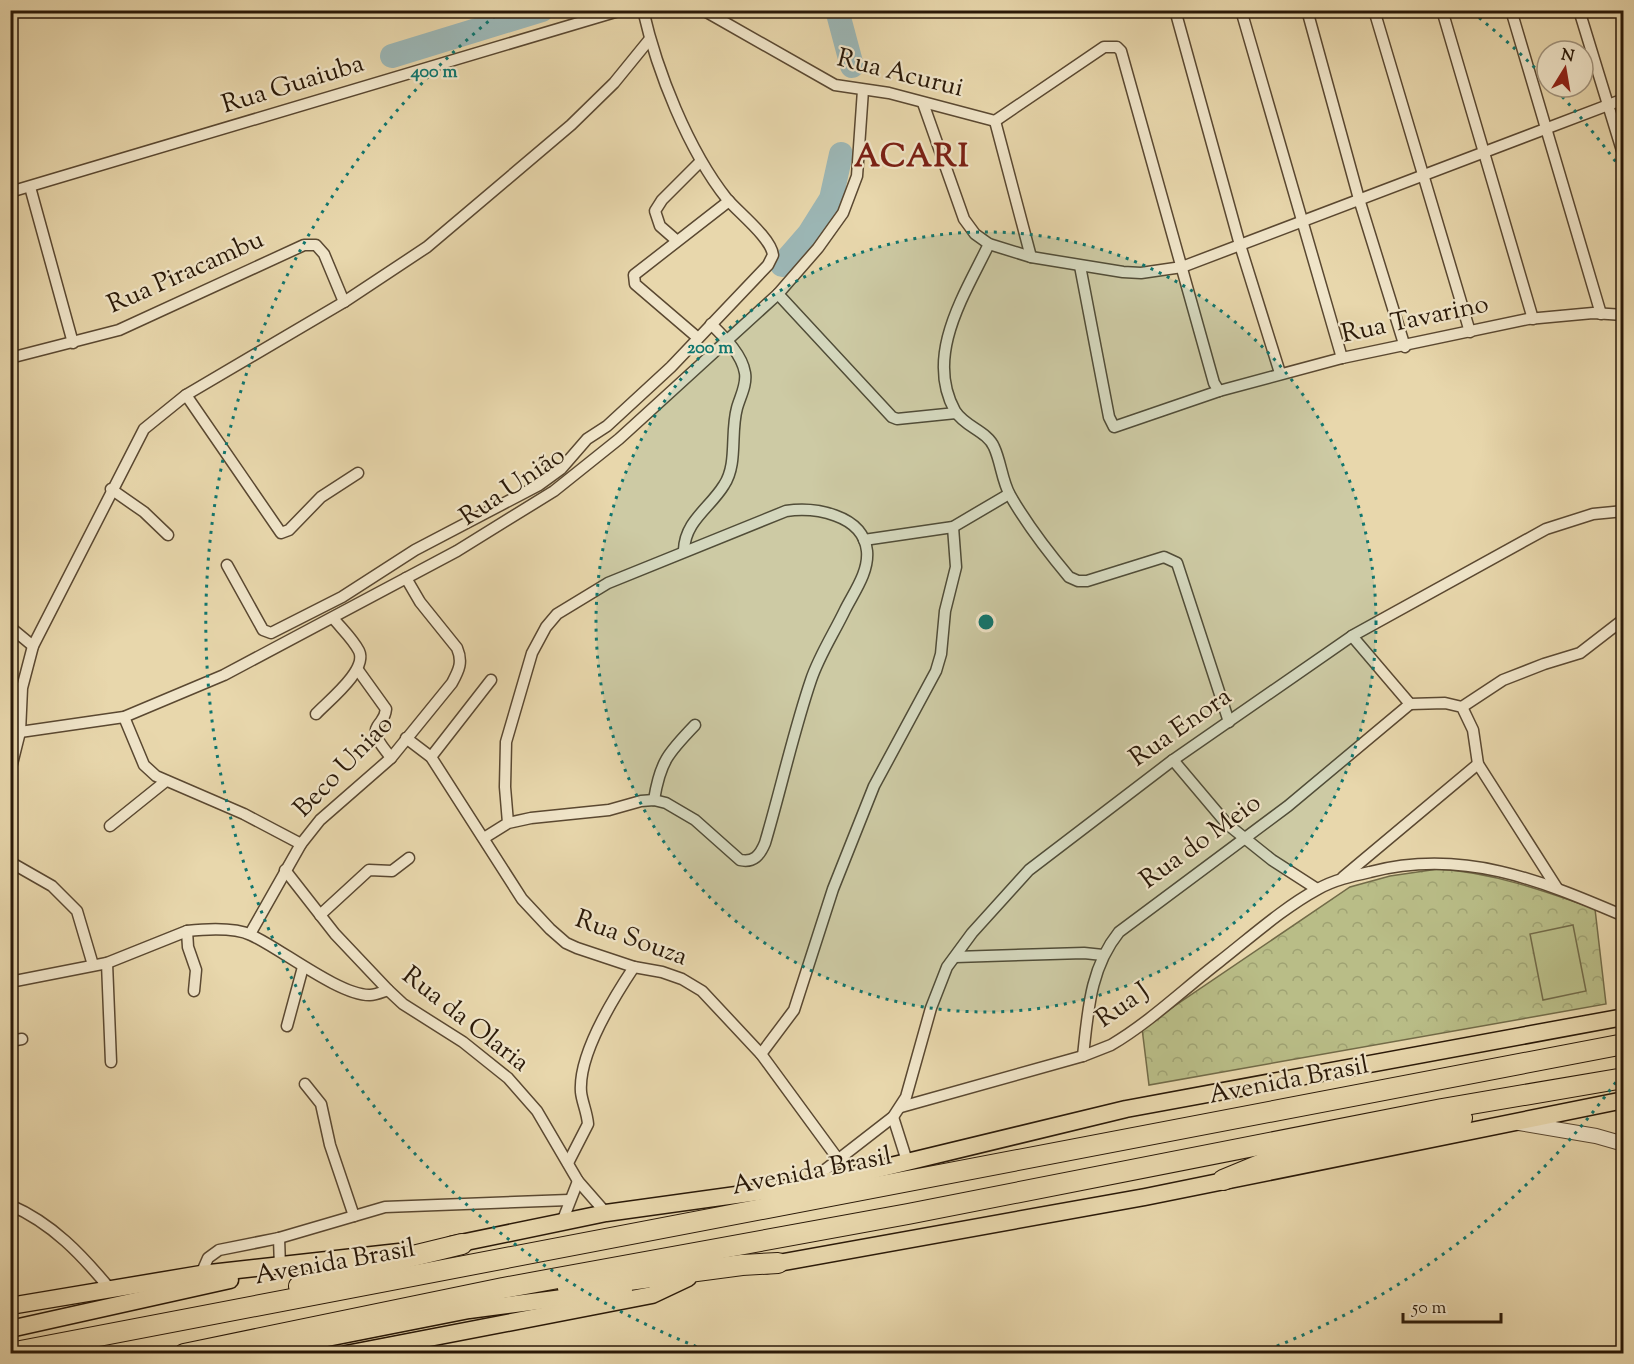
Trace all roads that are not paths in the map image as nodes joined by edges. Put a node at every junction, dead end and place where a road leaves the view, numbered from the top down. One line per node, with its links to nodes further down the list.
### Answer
1 (622, 10): 22 (street, Rua Guaiuba)
2 (642, 10): 11 (street)
3 (703, 10): 12 (street, Rua Acurui)
4 (1174, 10): 29 (street)
5 (1241, 10): 26 (street)
6 (1307, 10): 24 (street)
7 (1374, 10): 21 (street)
8 (1442, 10): 18 (street)
9 (1511, 10): 17 (street)
10 (1579, 10): 15 (street)
11 (649, 40): 20 (street); 34 (street)
12 (863, 90): 14 (street, Rua Acurui); 33 (street, Rua União)
13 (1623, 99): 15 (street)
14 (923, 103): 16 (street, Rua Acurui); 28 (street)
15 (1607, 104): 17 (street); 19 (street)
16 (995, 121): 30 (street); 32 (street)
17 (1546, 130): 18 (street); 35 (street)
18 (1484, 152): 21 (street); 37 (street)
19 (1623, 157)
20 (700, 162): 25 (street); 27 (street)
21 (1423, 174): 24 (street); 39 (street)
22 (30, 187): 23 (street, Rua Guaiuba); 42 (street)
23 (10, 192)
24 (1359, 199): 26 (street); 43 (street)
25 (729, 201): 27 (street); 38 (street)
26 (1303, 221): 29 (street); 45 (street)
27 (675, 240): 40 (street)
28 (989, 244): 30 (street); 49 (street)
29 (1240, 245): 32 (street); 46 (street)
30 (1031, 257): 31 (street)
31 (1080, 266): 32 (street); 47 (street, Rua Tavarino)
32 (1182, 267): 47 (street)
33 (778, 294): 41 (street, Rua União); 49 (street)
34 (344, 302): 42 (street, Rua Piracambu); 48 (street)
35 (1601, 314): 36 (street, Rua Tavarino); 37 (street, Rua Tavarino)
36 (1623, 315)
37 (1533, 319): 39 (street, Rua Tavarino)
38 (711, 324): 40 (street); 41 (street)
39 (1470, 332): 43 (street, Rua Tavarino)
40 (698, 338): 56 (street)
41 (726, 340): 58 (street, Rua União); 62 (street)
42 (73, 343): 44 (street, Rua Piracambu)
43 (1405, 347): 45 (street, Rua Tavarino)
44 (10, 358)
45 (1342, 358): 46 (street, Rua Tavarino)
46 (1280, 373): 47 (street, Rua Tavarino)
47 (1219, 391)
48 (186, 395): 51 (street); 53 (street)
49 (956, 413): 54 (street)
50 (1623, 432): 52 (street)
51 (358, 473)
52 (1623, 475)
53 (111, 489): 60 (street); 72 (street)
54 (1009, 494): 57 (street); 79 (street)
55 (1623, 511): 71 (street, Rua Enora)
56 (479, 517): 58 (street); 59 (street)
57 (953, 527): 61 (street); 119 (street)
58 (489, 531): 63 (street, Rua União)
59 (448, 533): 63 (street); 66 (street)
60 (168, 535)
61 (864, 540): 62 (street); 89 (street)
62 (684, 550): 90 (street)
63 (456, 551): 65 (street, Rua União)
64 (227, 565): 66 (street)
65 (406, 578): 67 (street, Rua União); 82 (street, Beco Uniao)
66 (342, 597): 67 (street)
67 (347, 610): 68 (street, Rua União)
68 (333, 618): 73 (street); 78 (street, Rua União)
69 (1623, 619): 76 (street)
70 (10, 627): 72 (street)
71 (1352, 636): 75 (street); 79 (street, Rua Enora)
72 (33, 646): 80 (street)
73 (358, 670): 77 (street); 84 (street)
74 (491, 680): 83 (street)
75 (1410, 704): 76 (street); 93 (street, Rua do Meio)
76 (1462, 707): 86 (street)
77 (316, 714)
78 (124, 717): 80 (street, Rua União); 88 (street)
79 (1229, 722): 85 (street, Rua Enora)
80 (16, 725): 87 (street)
81 (694, 726): 89 (street)
82 (406, 738): 83 (street, Rua Souza); 84 (street, Beco Uniao)
83 (431, 757): 92 (street, Rua Souza)
84 (391, 758): 94 (street, Beco Uniao)
85 (1173, 760): 93 (street); 106 (street, Rua Enora)
86 (1478, 764): 98 (street, Rua J); 99 (street)
87 (10, 772)
88 (166, 781): 91 (street); 94 (street)
89 (654, 800): 90 (street)
90 (508, 823): 92 (street)
91 (110, 826)
92 (484, 838): 110 (street, Rua Souza)
93 (1244, 839): 100 (street); 105 (street, Rua do Meio)
94 (301, 844): 97 (street, Beco Uniao)
95 (410, 858): 101 (street)
96 (10, 862): 108 (street)
97 (285, 870): 101 (street, Rua da Olaria); 104 (street, Beco Uniao)
98 (1341, 879): 99 (street, Rua J); 100 (street, Rua J)
99 (1557, 888): 102 (street, Rua J)
100 (1317, 889): 120 (street, Rua J)
101 (320, 915): 112 (street, Rua da Olaria)
102 (1623, 916)
103 (187, 931): 104 (street); 107 (street); 113 (street)
104 (250, 934): 109 (street)
105 (1103, 955): 106 (street); 120 (street, Rua do Meio)
106 (955, 957): 126 (street, Rua Enora)
107 (107, 963): 108 (street); 121 (street)
108 (93, 965): 111 (street)
109 (303, 967): 112 (street); 115 (street)
110 (634, 967): 119 (street, Rua Souza); 132 (street)
111 (10, 982)
112 (387, 990): 132 (street, Rua da Olaria)
113 (194, 991)
114 (1623, 1017): 131 (highway, Avenida Brasil)
115 (287, 1026)
116 (22, 1039): 117 (street)
117 (10, 1041)
118 (1623, 1044): 150 (highway, Avenida Brasil)
119 (761, 1054): 130 (street, Rua Souza)
120 (1083, 1056): 126 (street, Rua J)
121 (111, 1062)
122 (1623, 1078): 124 (highway)
123 (305, 1084): 139 (street)
124 (1569, 1088): 133 (highway); 147 (highway)
125 (1623, 1100): 128 (highway)
126 (901, 1107): 127 (street, Rua Enora)
127 (893, 1117): 130 (street, Rua Enora); 131 (street)
128 (1517, 1123): 129 (street); 133 (highway)
129 (1623, 1144)
130 (838, 1159): 135 (street, Rua Enora)
131 (907, 1161): 135 (highway, Avenida Brasil)
132 (568, 1163): 134 (street, Rua da Olaria)
133 (1223, 1180): 143 (highway)
134 (578, 1181): 136 (street); 138 (street, Rua da Olaria)
135 (803, 1186): 138 (highway, Avenida Brasil)
136 (569, 1200): 139 (street); 140 (street)
137 (10, 1206): 148 (street)
138 (606, 1213): 140 (highway, Avenida Brasil)
139 (354, 1216): 141 (street)
140 (562, 1222): 142 (highway, Avenida Brasil)
141 (279, 1238): 144 (street); 145 (street)
142 (462, 1244): 144 (highway, Avenida Brasil); 150 (highway)
143 (778, 1263): 146 (highway); 147 (highway)
144 (280, 1267): 145 (highway, Avenida Brasil); 151 (highway, Avenida Brasil)
145 (201, 1274): 148 (highway, Avenida Brasil)
146 (688, 1278): 154 (highway); 155 (highway)
147 (503, 1288): 153 (highway)
148 (110, 1289): 149 (highway, Avenida Brasil)
149 (10, 1306)
150 (240, 1307): 152 (highway, Avenida Brasil)
151 (10, 1329)
152 (10, 1353)
153 (184, 1353)
154 (245, 1353)
155 (346, 1353)

